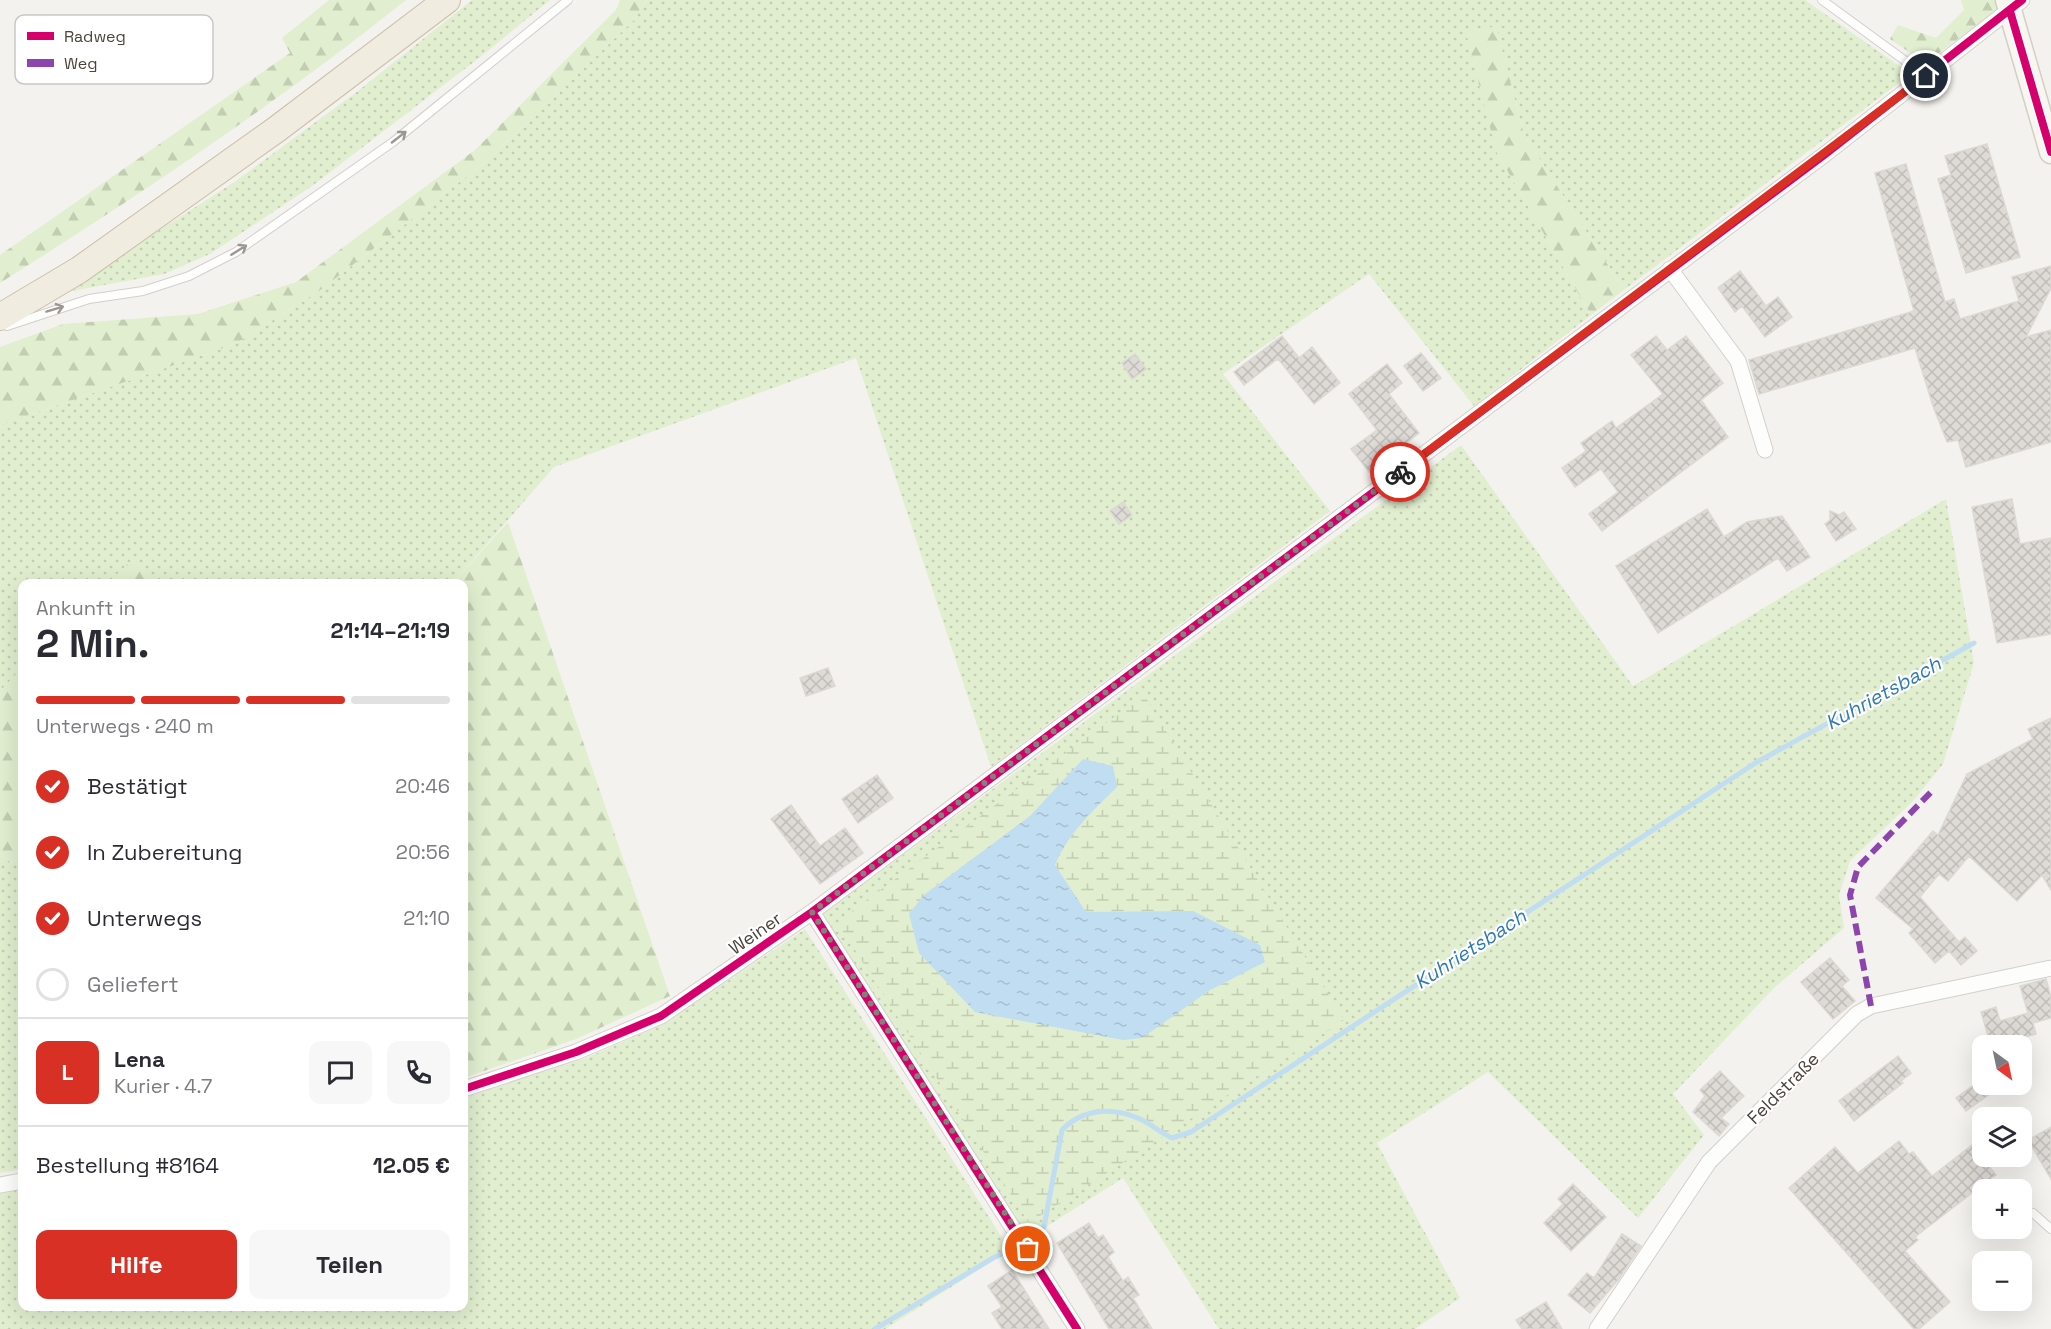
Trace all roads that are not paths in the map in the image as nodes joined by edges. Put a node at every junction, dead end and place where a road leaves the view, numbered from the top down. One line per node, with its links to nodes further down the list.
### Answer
1 (447, 0): 8 (highway)
2 (568, 0): 9 (lane, one-way to 2)
3 (1822, 0): 5 (lane)
4 (2013, 4): 5 (street, Weiner); 6 (main road)
5 (1926, 76): 7 (street, Weiner)
6 (2051, 152)
7 (1670, 269): 10 (street); 11 (street, Weiner)
8 (0, 317)
9 (0, 328)
10 (1765, 450)
11 (812, 912): 13 (street, Weiner); 18 (street)
12 (2051, 968): 19 (street, Feldstraße)
13 (468, 1088)
14 (18, 1182): 15 (street)
15 (0, 1185)
16 (2032, 1213): 17 (lane)
17 (2051, 1229)
18 (1077, 1329)
19 (1597, 1329)

